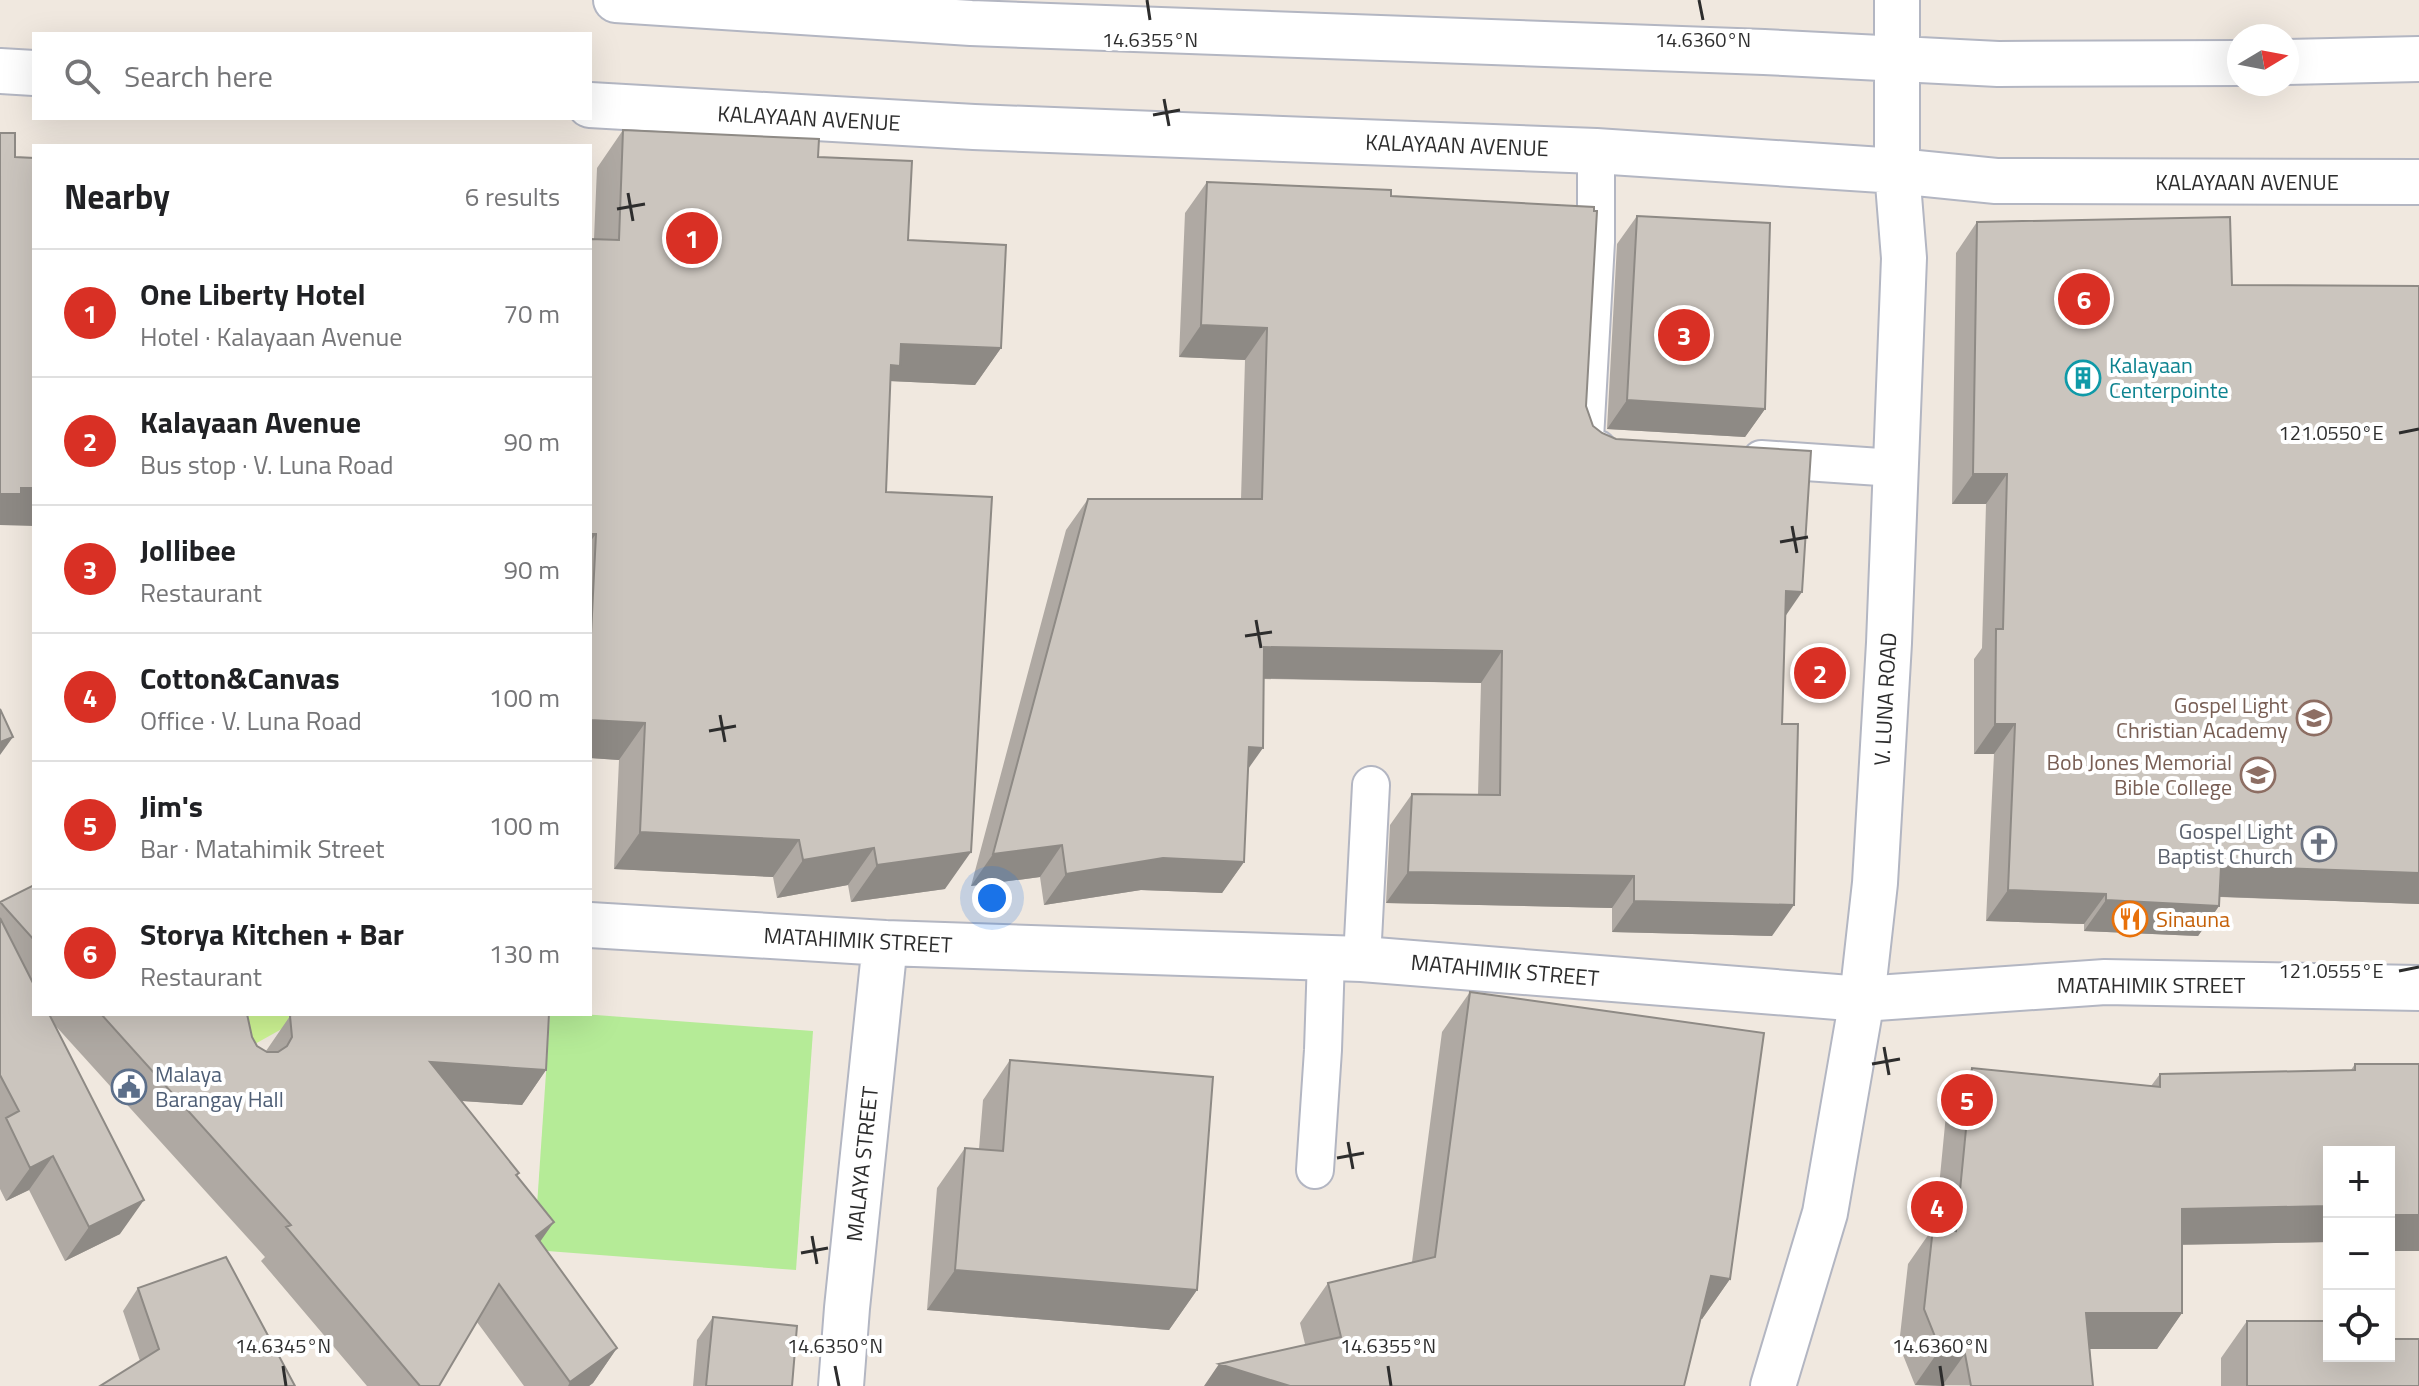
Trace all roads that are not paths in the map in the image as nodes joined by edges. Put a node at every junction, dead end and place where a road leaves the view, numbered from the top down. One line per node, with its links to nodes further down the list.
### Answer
1 (616, 0): 3 (main road)
2 (1897, 0): 3 (main road, V. LUNA ROAD)
3 (1896, 59): 6 (main road); 11 (main road, V. LUNA ROAD)
4 (2419, 59): 5 (main road)
5 (2299, 62)
6 (2227, 63)
7 (0, 71): 8 (main road)
8 (32, 73)
9 (592, 105): 10 (main road, KALAYAAN AVENUE)
10 (1596, 151): 11 (main road, KALAYAAN AVENUE); 13 (lane)
11 (1897, 171): 12 (main road, KALAYAAN AVENUE); 15 (main road, V. LUNA ROAD)
12 (2419, 182)
13 (1626, 451)
14 (1721, 457): 15 (lane)
15 (1895, 468): 21 (main road, V. LUNA ROAD)
16 (1371, 785): 19 (lane)
17 (592, 925): 18 (main road, MATAHIMIK STREET)
18 (885, 943): 19 (main road, MATAHIMIK STREET); 23 (main road, MALAYA STREET)
19 (1344, 958): 21 (main road, MATAHIMIK STREET); 22 (lane)
20 (2419, 988): 21 (main road, MATAHIMIK STREET)
21 (1862, 999): 24 (main road, V. LUNA ROAD)
22 (1315, 1170)
23 (841, 1386)
24 (1773, 1386)

